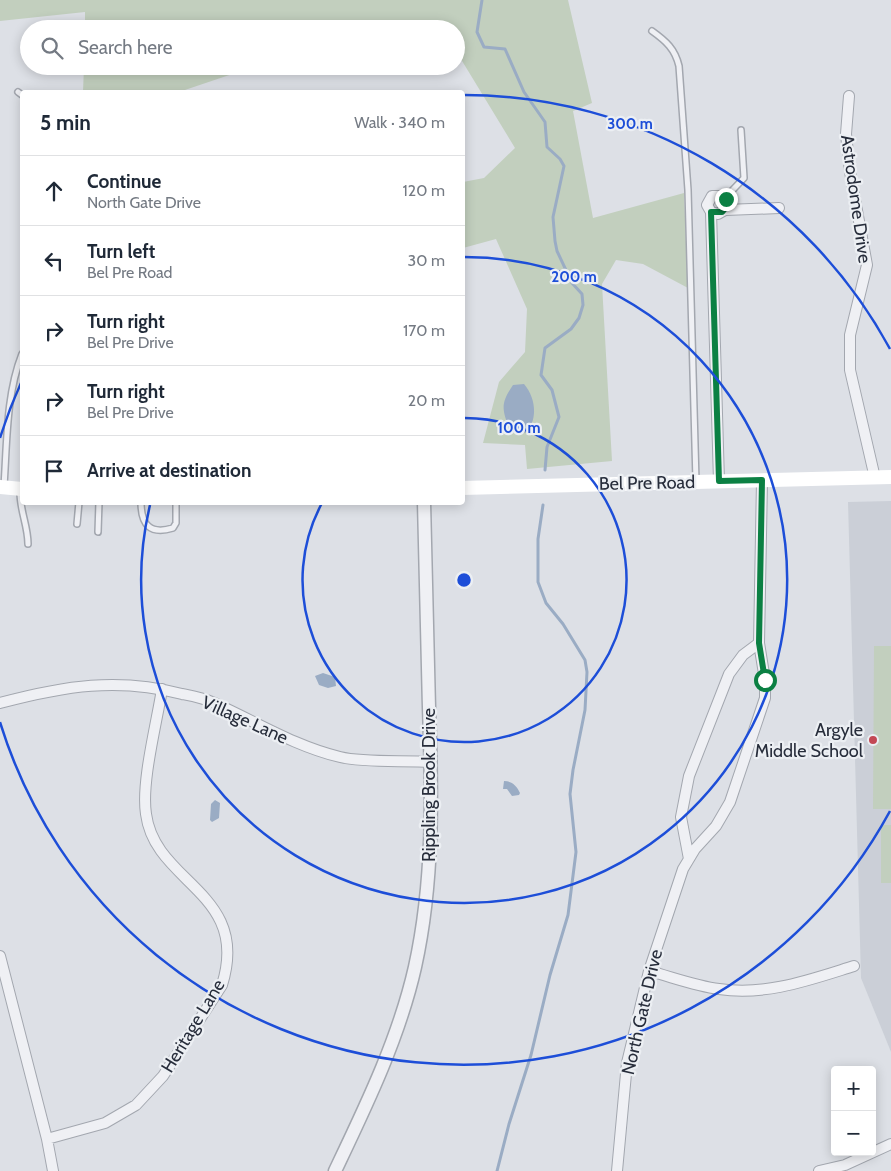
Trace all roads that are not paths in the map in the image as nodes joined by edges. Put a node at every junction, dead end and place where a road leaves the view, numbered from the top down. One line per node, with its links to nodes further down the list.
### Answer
1 (652, 31): 13 (lane)
2 (849, 96): 10 (street, Astrodome Drive)
3 (741, 130): 4 (lane)
4 (725, 198): 6 (street); 7 (street)
5 (780, 208): 6 (street)
6 (725, 210): 7 (street)
7 (711, 212): 12 (street)
8 (20, 360): 14 (lane)
9 (891, 477): 10 (main road, Bel Pre Road)
10 (875, 478): 11 (main road, Bel Pre Road)
11 (762, 480): 12 (main road, Bel Pre Road); 26 (street, North Gate Drive)
12 (719, 481): 13 (main road, Bel Pre Road)
13 (696, 482): 15 (main road, Bel Pre Road)
14 (2, 487): 16 (main road)
15 (465, 488)
16 (20, 489)
17 (20, 505): 25 (lane)
18 (79, 505): 23 (lane)
19 (99, 505): 24 (lane)
20 (141, 505): 21 (lane)
21 (176, 505)
22 (424, 505): 29 (street, Rippling Brook Drive)
23 (77, 524)
24 (98, 532)
25 (28, 544)
26 (759, 643): 30 (street, North Gate Drive); 30 (street)
27 (162, 689): 28 (street, Village Lane); 29 (street, Village Lane); 34 (street, Heritage Lane)
28 (0, 703)
29 (431, 762): 37 (street, Rippling Brook Drive)
30 (689, 859): 33 (street, North Gate Drive)
31 (0, 956): 34 (street)
32 (854, 966): 33 (street)
33 (649, 971): 38 (street, North Gate Drive)
34 (48, 1139): 36 (street)
35 (891, 1144): 39 (street)
36 (53, 1171)
37 (336, 1171)
38 (617, 1171)
39 (818, 1171)

